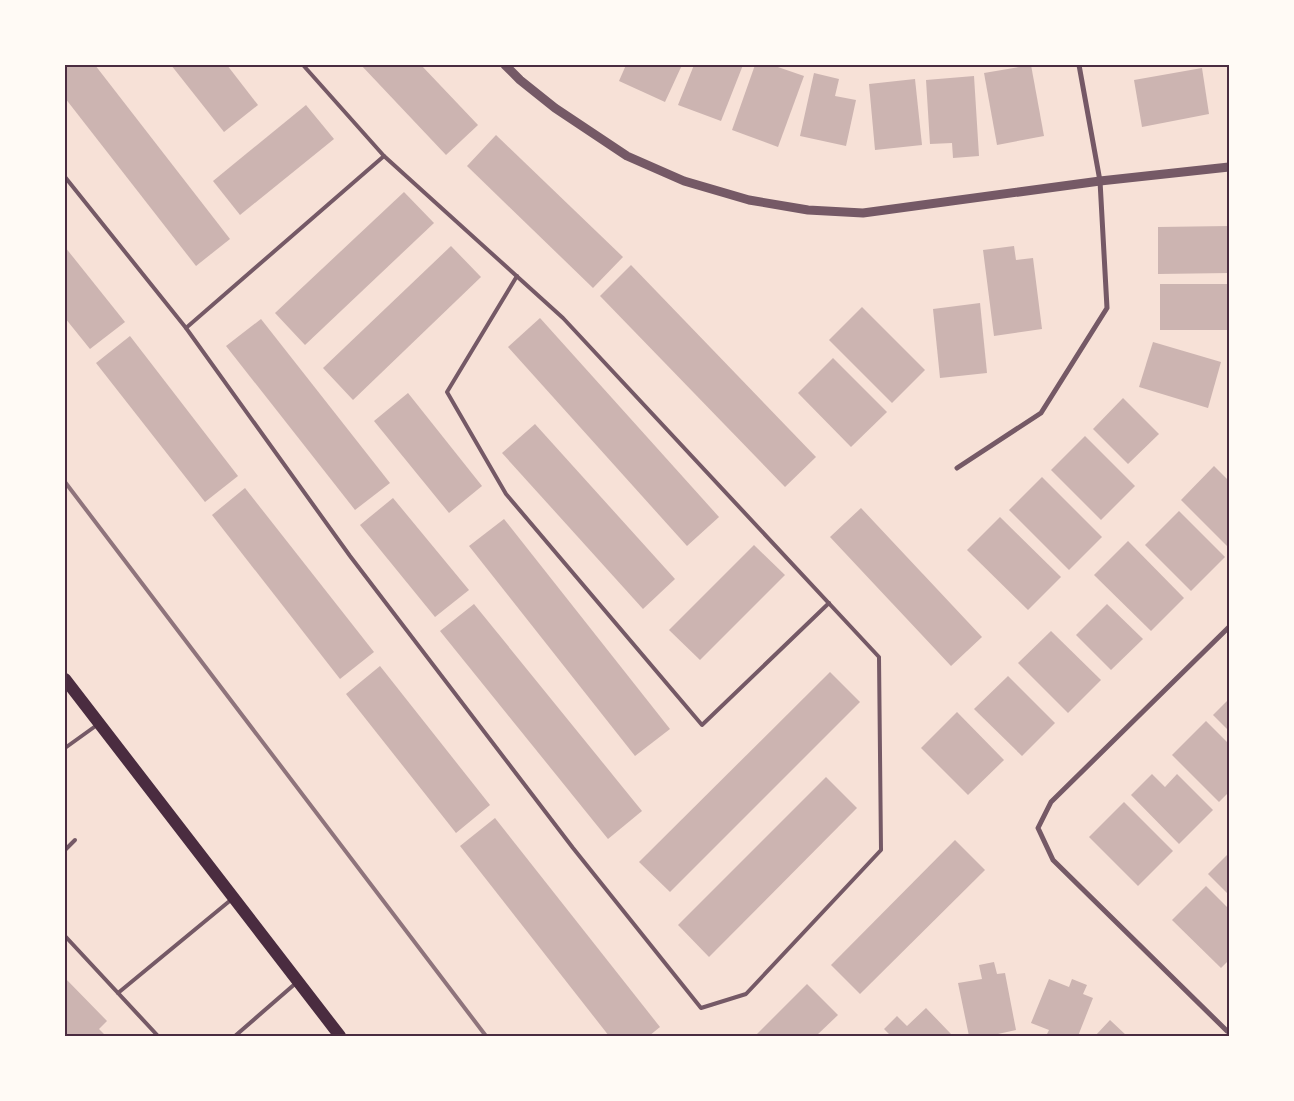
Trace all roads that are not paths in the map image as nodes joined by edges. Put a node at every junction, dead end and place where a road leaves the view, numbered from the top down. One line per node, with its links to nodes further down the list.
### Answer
1 (303, 65): 4 (lane)
2 (506, 65): 7 (street)
3 (1079, 65): 7 (street)
4 (384, 156): 8 (lane); 9 (lane)
5 (1229, 167): 7 (street)
6 (65, 178): 9 (lane)
7 (1100, 181): 10 (street)
8 (517, 276): 11 (lane); 11 (lane)
9 (186, 328): 11 (lane)
10 (957, 468)
11 (829, 603)
12 (1229, 627): 22 (street)
13 (65, 679): 14 (main road)
14 (99, 724): 15 (lane); 18 (main road)
15 (65, 748)
16 (75, 840): 17 (lane)
17 (65, 850)
18 (233, 898): 20 (main road); 21 (lane)
19 (65, 936): 21 (lane)
20 (297, 981): 24 (lane); 25 (main road)
21 (118, 993): 23 (lane)
22 (1228, 1030): 26 (street)
23 (158, 1036)
24 (235, 1036)
25 (340, 1036)
26 (1221, 1036)

